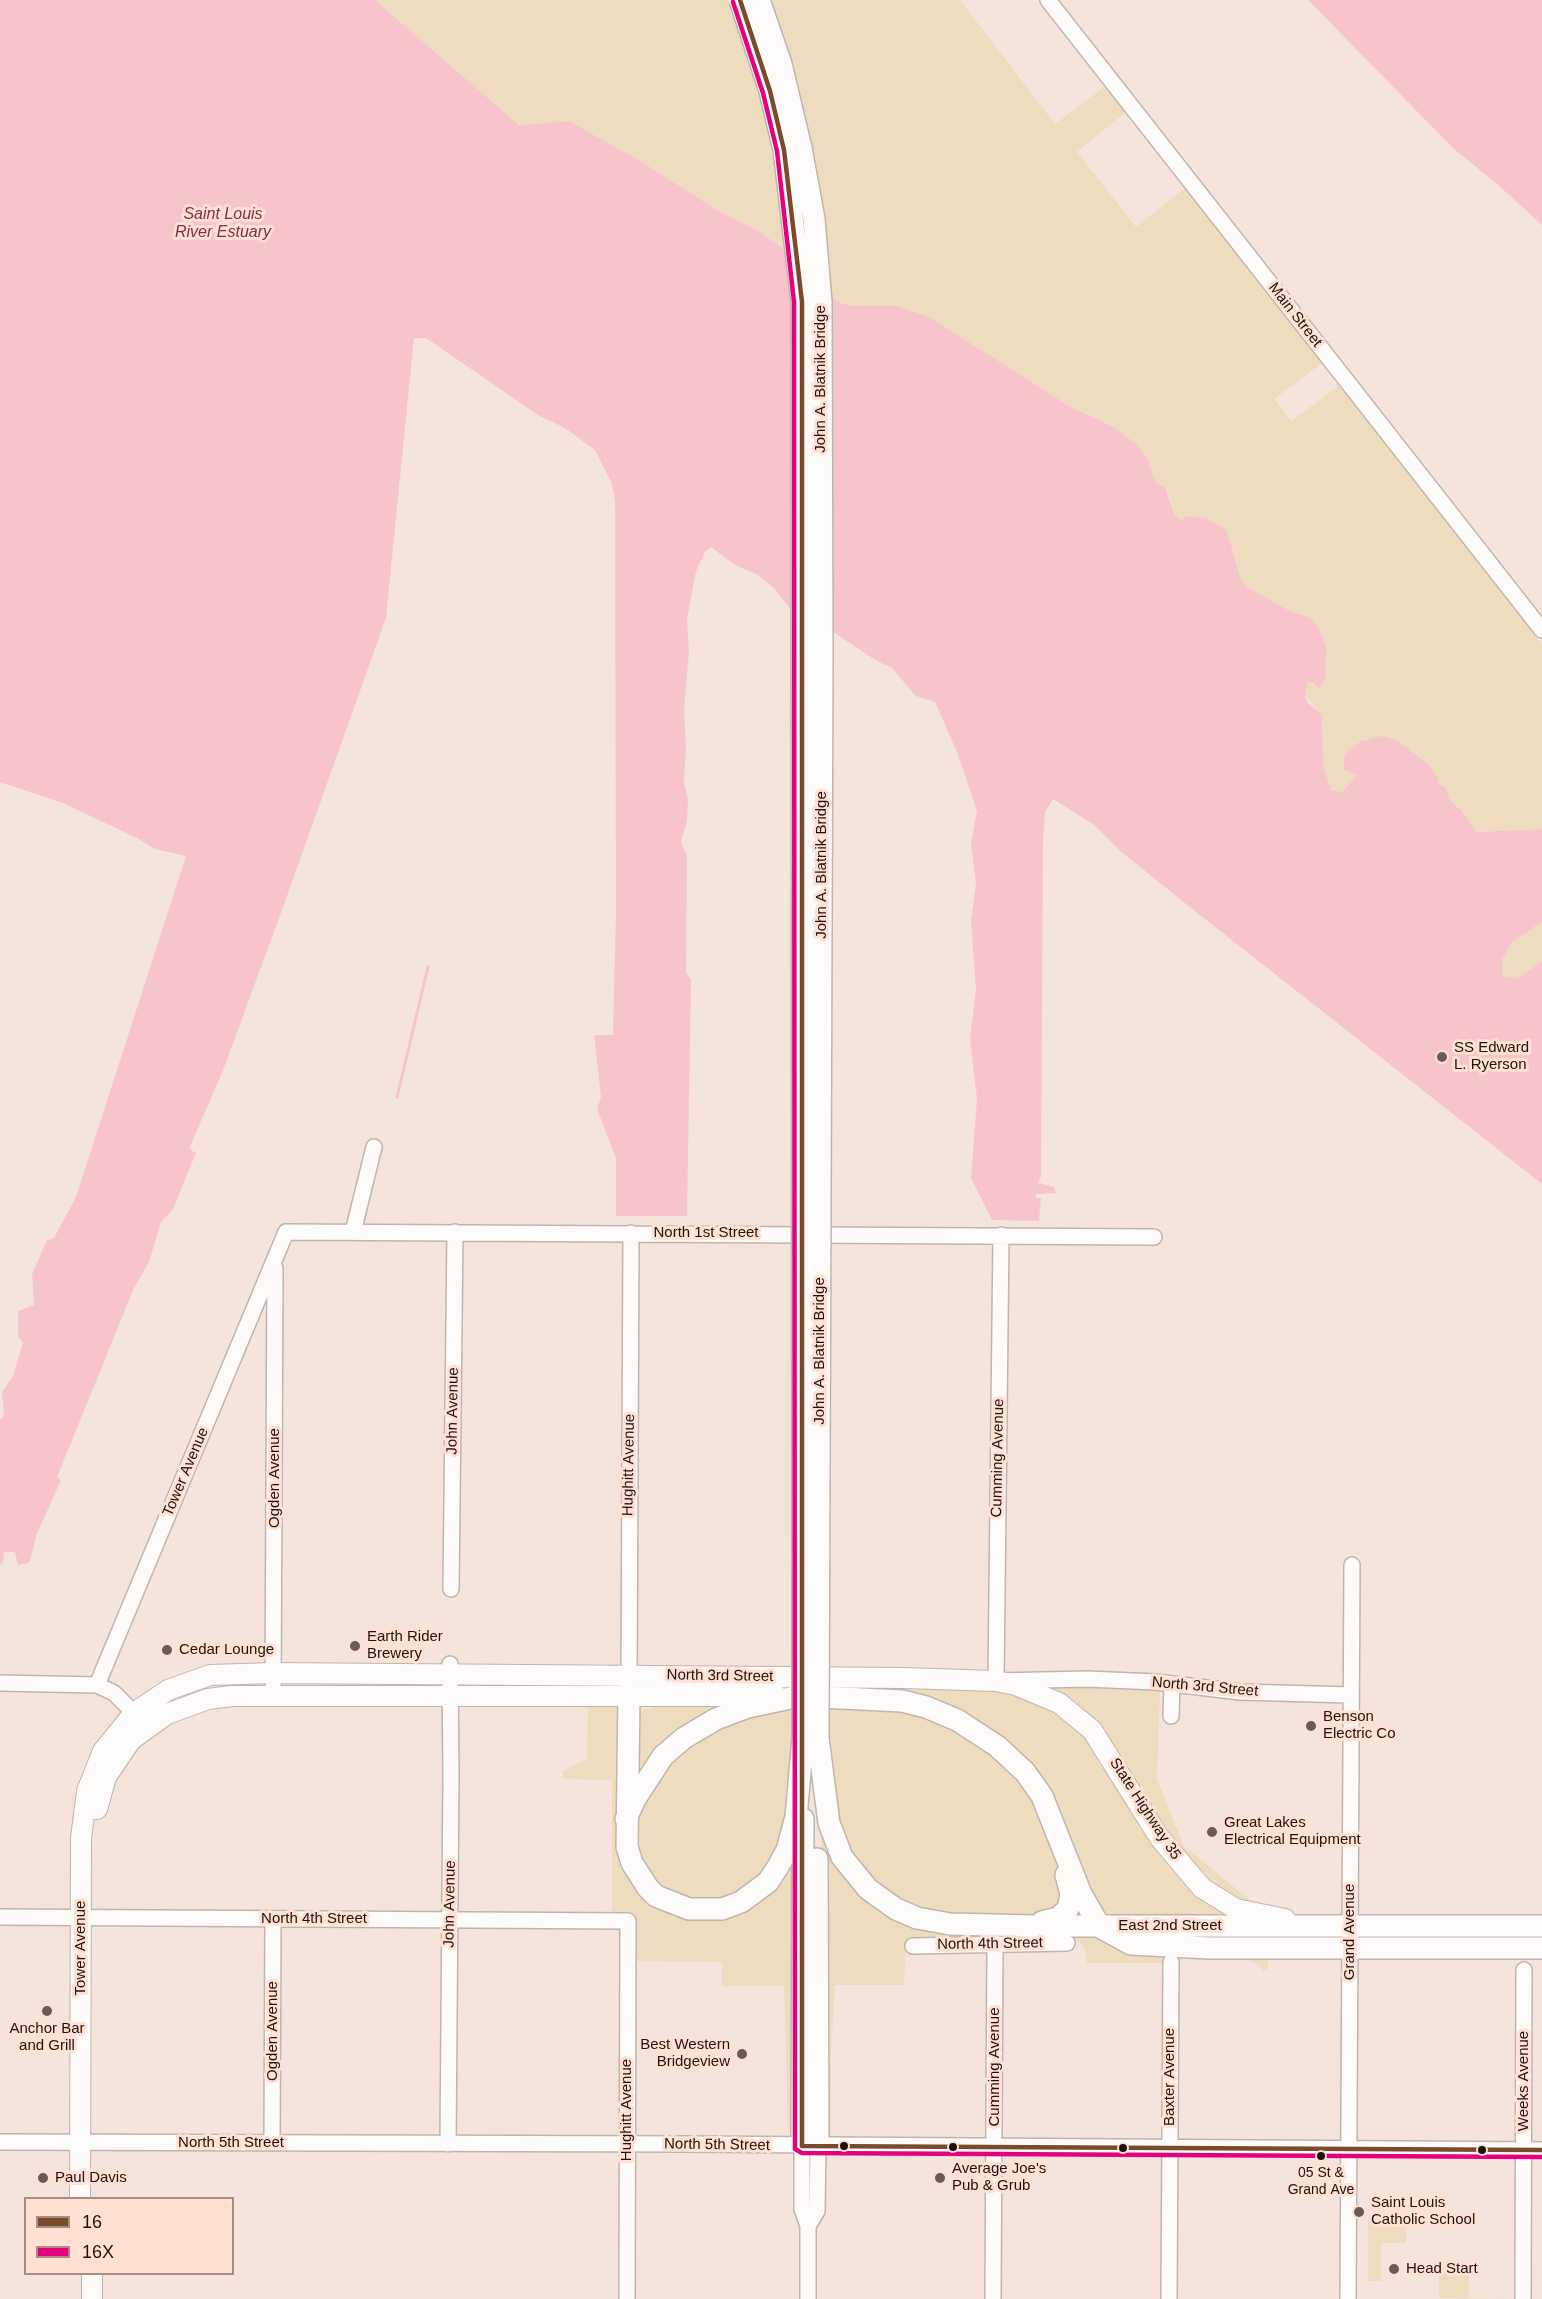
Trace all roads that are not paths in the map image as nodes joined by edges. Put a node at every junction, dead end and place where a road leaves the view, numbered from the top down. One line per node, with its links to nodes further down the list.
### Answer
1 (740, 0): 27 (highway, John A. Blatnik Bridge, bridge)
2 (759, 0): 27 (highway, John A. Blatnik Bridge, bridge)
3 (1048, 0): 4 (street, Main Street)
4 (1542, 630)
5 (374, 1147): 6 (street)
6 (353, 1232): 7 (street, North 1st Street); 11 (street, North 1st Street)
7 (455, 1232): 8 (street, North 1st Street); 13 (street, John Avenue)
8 (631, 1233): 9 (street, North 1st Street); 20 (street, Hughitt Avenue)
9 (1001, 1235): 10 (street, North 1st Street); 16 (street, Cumming Avenue)
10 (1154, 1237)
11 (275, 1259): 15 (street, Ogden Avenue); 19 (street, Tower Avenue)
12 (1352, 1564): 21 (street, Grand Avenue)
13 (451, 1589)
14 (450, 1670): 15 (main road, North 3rd Street); 20 (main road, North 3rd Street); 22 (street, John Avenue)
15 (273, 1673): 24 (street, Ogden Avenue); 26 (main road, North 3rd Street)
16 (996, 1681): 18 (street, North 3rd Street); 20 (main road, North 3rd Street); 38 (main road, State Highway 35)
17 (0, 1683): 19 (street)
18 (1172, 1684): 21 (street, North 3rd Street); 25 (street)
19 (97, 1685): 26 (street)
20 (629, 1686): 22 (main road, North 3rd Street); 23 (main road, North 3rd Street); 29 (highway)
21 (1351, 1695): 38 (street, Grand Avenue)
22 (450, 1696): 24 (main road, North 3rd Street); 33 (street, John Avenue)
23 (800, 1696): 28 (highway, North 3rd Street); 29 (highway)
24 (273, 1697): 26 (main road, North 3rd Street)
25 (1171, 1716)
26 (140, 1720): 31 (main road, Tower Avenue)
27 (811, 1738): 29 (highway); 35 (highway); 50 (highway)
28 (1025, 1772): 35 (highway); 37 (highway)
29 (626, 1819)
30 (0, 1917): 31 (street, North 4th Street)
31 (88, 1917): 32 (street, North 4th Street); 46 (main road, Tower Avenue)
32 (273, 1918): 33 (street, North 4th Street); 47 (street, Ogden Avenue)
33 (450, 1919): 34 (street, North 4th Street); 48 (street, John Avenue)
34 (628, 1921): 49 (street, Hughitt Avenue)
35 (960, 1925): 37 (highway, East 2nd Street)
36 (1542, 1926): 38 (highway, East 2nd Street)
37 (1100, 1927): 38 (highway, East 2nd Street)
38 (1346, 1933): 42 (highway, East 2nd Street); 53 (street, Grand Avenue)
39 (995, 1943): 40 (street, North 4th Street); 41 (street, North 4th Street); 51 (street, Cumming Avenue)
40 (1067, 1943)
41 (913, 1946)
42 (1542, 1948)
43 (1170, 1962): 52 (street, Baxter Avenue)
44 (1524, 1970): 54 (street, Weeks Avenue)
45 (0, 2142): 46 (street, North 5th Street)
46 (86, 2142): 47 (street, North 5th Street); 56 (main road, Tower Avenue); 57 (main road, Tower Avenue)
47 (272, 2143): 48 (street, North 5th Street)
48 (448, 2144): 49 (street, North 5th Street)
49 (627, 2144): 50 (street, North 5th Street); 62 (street, Hughitt Avenue)
50 (810, 2146): 51 (street, North 5th Street); 63 (street)
51 (995, 2147): 52 (street, North 5th Street); 64 (street, Cumming Avenue)
52 (1170, 2148): 53 (street, North 5th Street); 65 (street, Baxter Avenue)
53 (1349, 2149): 54 (street, North 5th Street); 66 (street, Grand Avenue)
54 (1524, 2150): 55 (street, North 5th Street); 67 (street, Weeks Avenue)
55 (1542, 2150)
56 (80, 2197)
57 (92, 2197)
58 (80, 2275): 60 (main road)
59 (92, 2275): 61 (main road)
60 (80, 2299)
61 (92, 2299)
62 (627, 2299)
63 (808, 2299)
64 (993, 2299)
65 (1169, 2299)
66 (1348, 2299)
67 (1523, 2299)

